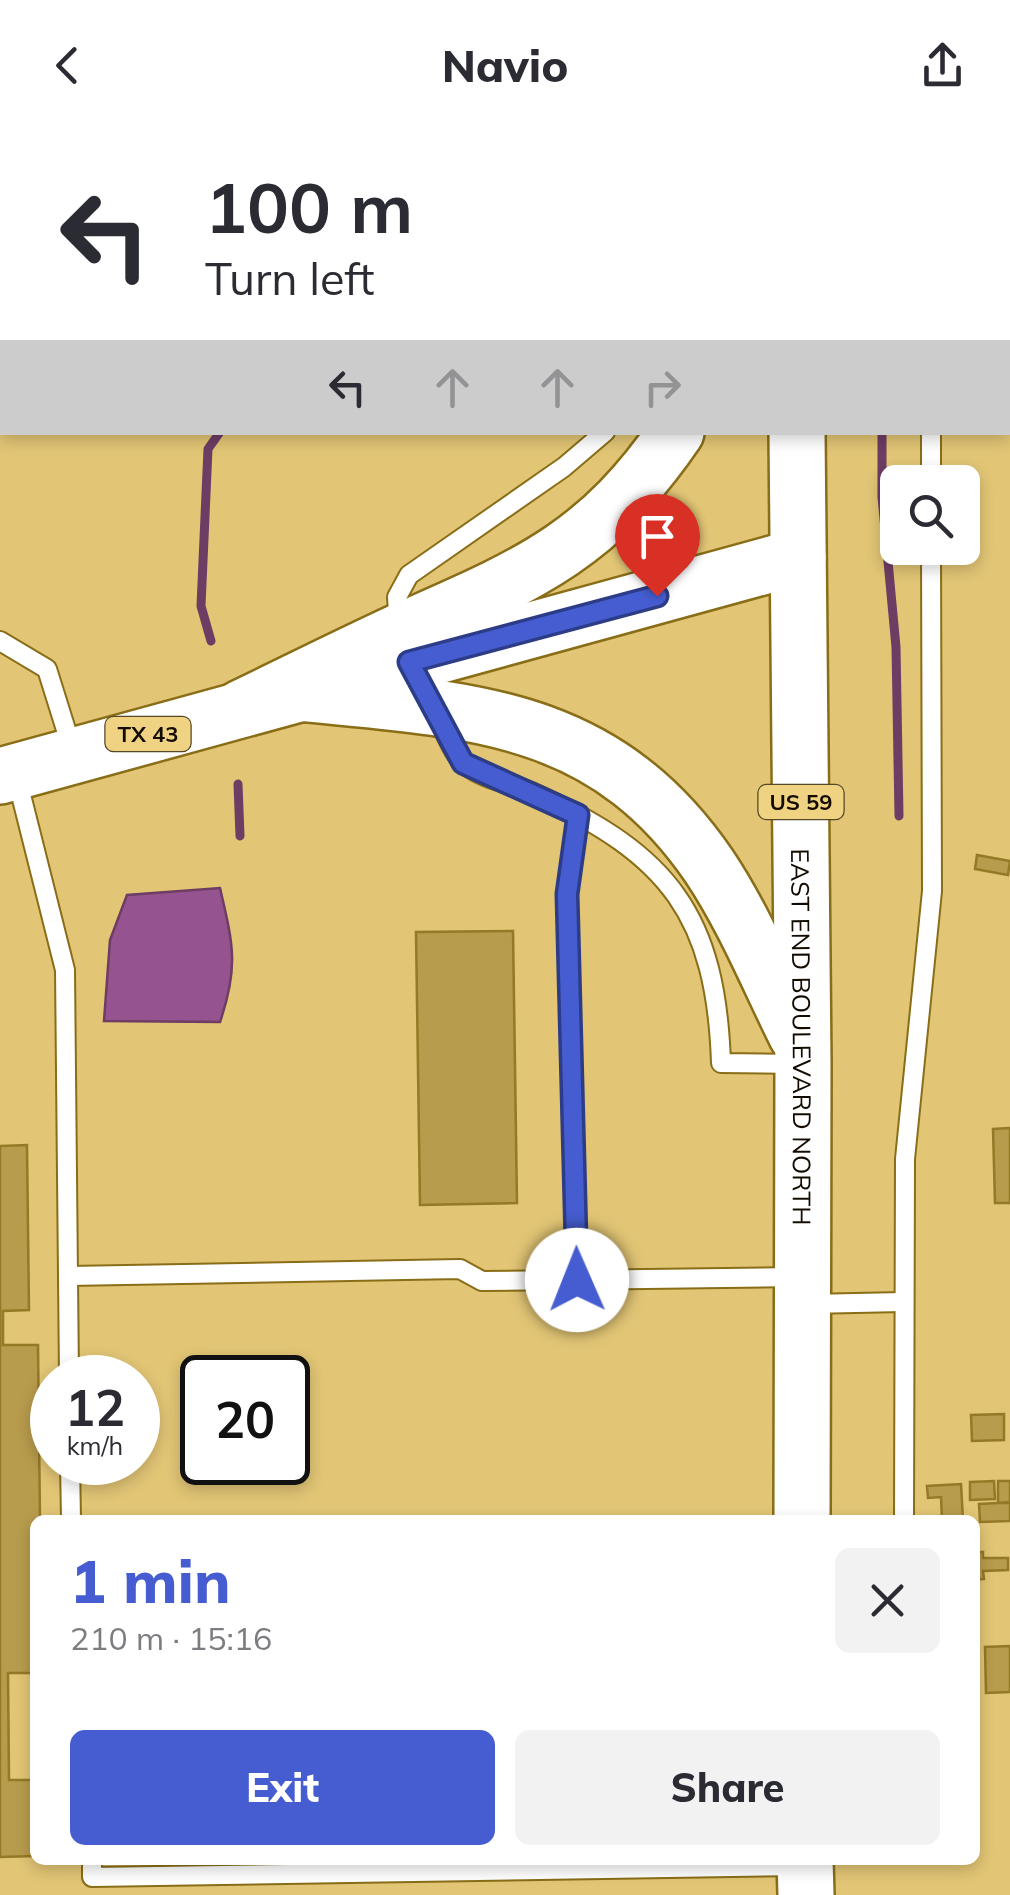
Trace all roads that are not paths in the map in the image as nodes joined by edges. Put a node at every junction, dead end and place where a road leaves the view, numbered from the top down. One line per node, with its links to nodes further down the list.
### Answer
1 (601, 435): 9 (lane)
2 (674, 435): 9 (main road)
3 (797, 435): 6 (main road, EAST END BOULEVARD NORTH / US 59)
4 (931, 435): 5 (lane)
5 (931, 465)
6 (798, 558): 9 (main road); 14 (main road, EAST END BOULEVARD NORTH / US 59)
7 (932, 565): 18 (lane)
8 (0, 641): 11 (lane)
9 (416, 674): 10 (main road); 10 (main road, TX 43); 13 (lane); 14 (main road)
10 (241, 708): 11 (main road, TX 43)
11 (74, 755): 12 (main road, TX 43)
12 (8, 774): 15 (lane)
13 (578, 815): 14 (lane); 16 (lane)
14 (803, 1056): 17 (main road, EAST END BOULEVARD NORTH / US 59)
15 (68, 1276): 16 (lane); 19 (lane)
16 (577, 1280): 17 (lane)
17 (801, 1290): 18 (lane); 22 (main road, EAST END BOULEVARD NORTH / US 59)
18 (903, 1302): 23 (lane)
19 (70, 1355)
20 (70, 1485): 21 (lane)
21 (71, 1515)
22 (802, 1515)
23 (904, 1515)
24 (92, 1865): 25 (lane)
25 (805, 1874)

